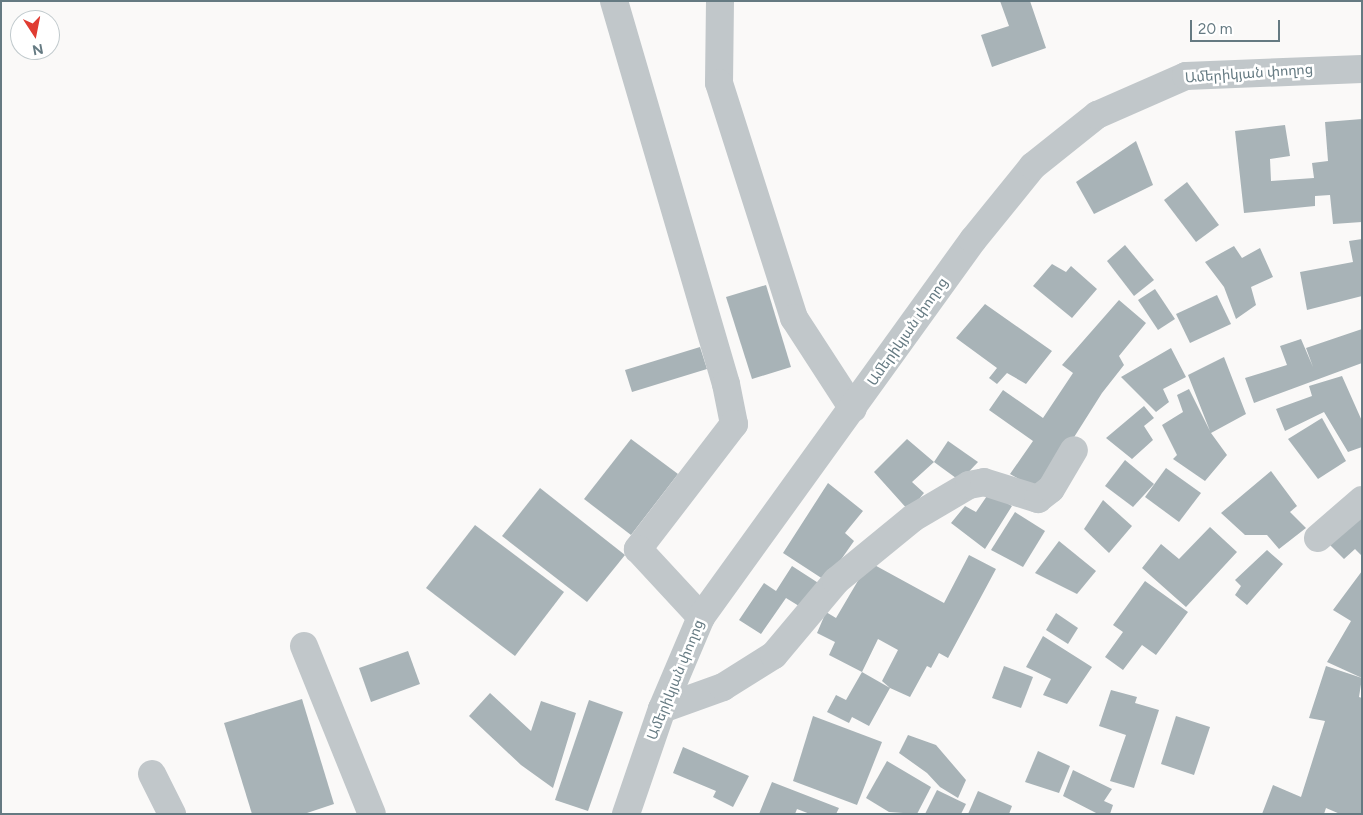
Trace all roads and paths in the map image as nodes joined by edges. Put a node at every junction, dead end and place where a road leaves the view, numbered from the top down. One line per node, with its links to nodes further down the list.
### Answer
1 (614, 1): 8 (street)
2 (720, 1): 4 (street)
3 (1362, 69): 4 (street, Ամերիկյան փողոց)
4 (854, 409): 8 (street, Ամերիկյան փողոց)
5 (1074, 450): 10 (street)
6 (1362, 500): 7 (street)
7 (1318, 538)
8 (700, 617): 10 (street, Ամերիկյան փողոց)
9 (304, 646): 13 (street)
10 (662, 709): 14 (street, Ամերիկյան փողոց)
11 (152, 774): 12 (street)
12 (172, 814)
13 (372, 814)
14 (626, 814)

